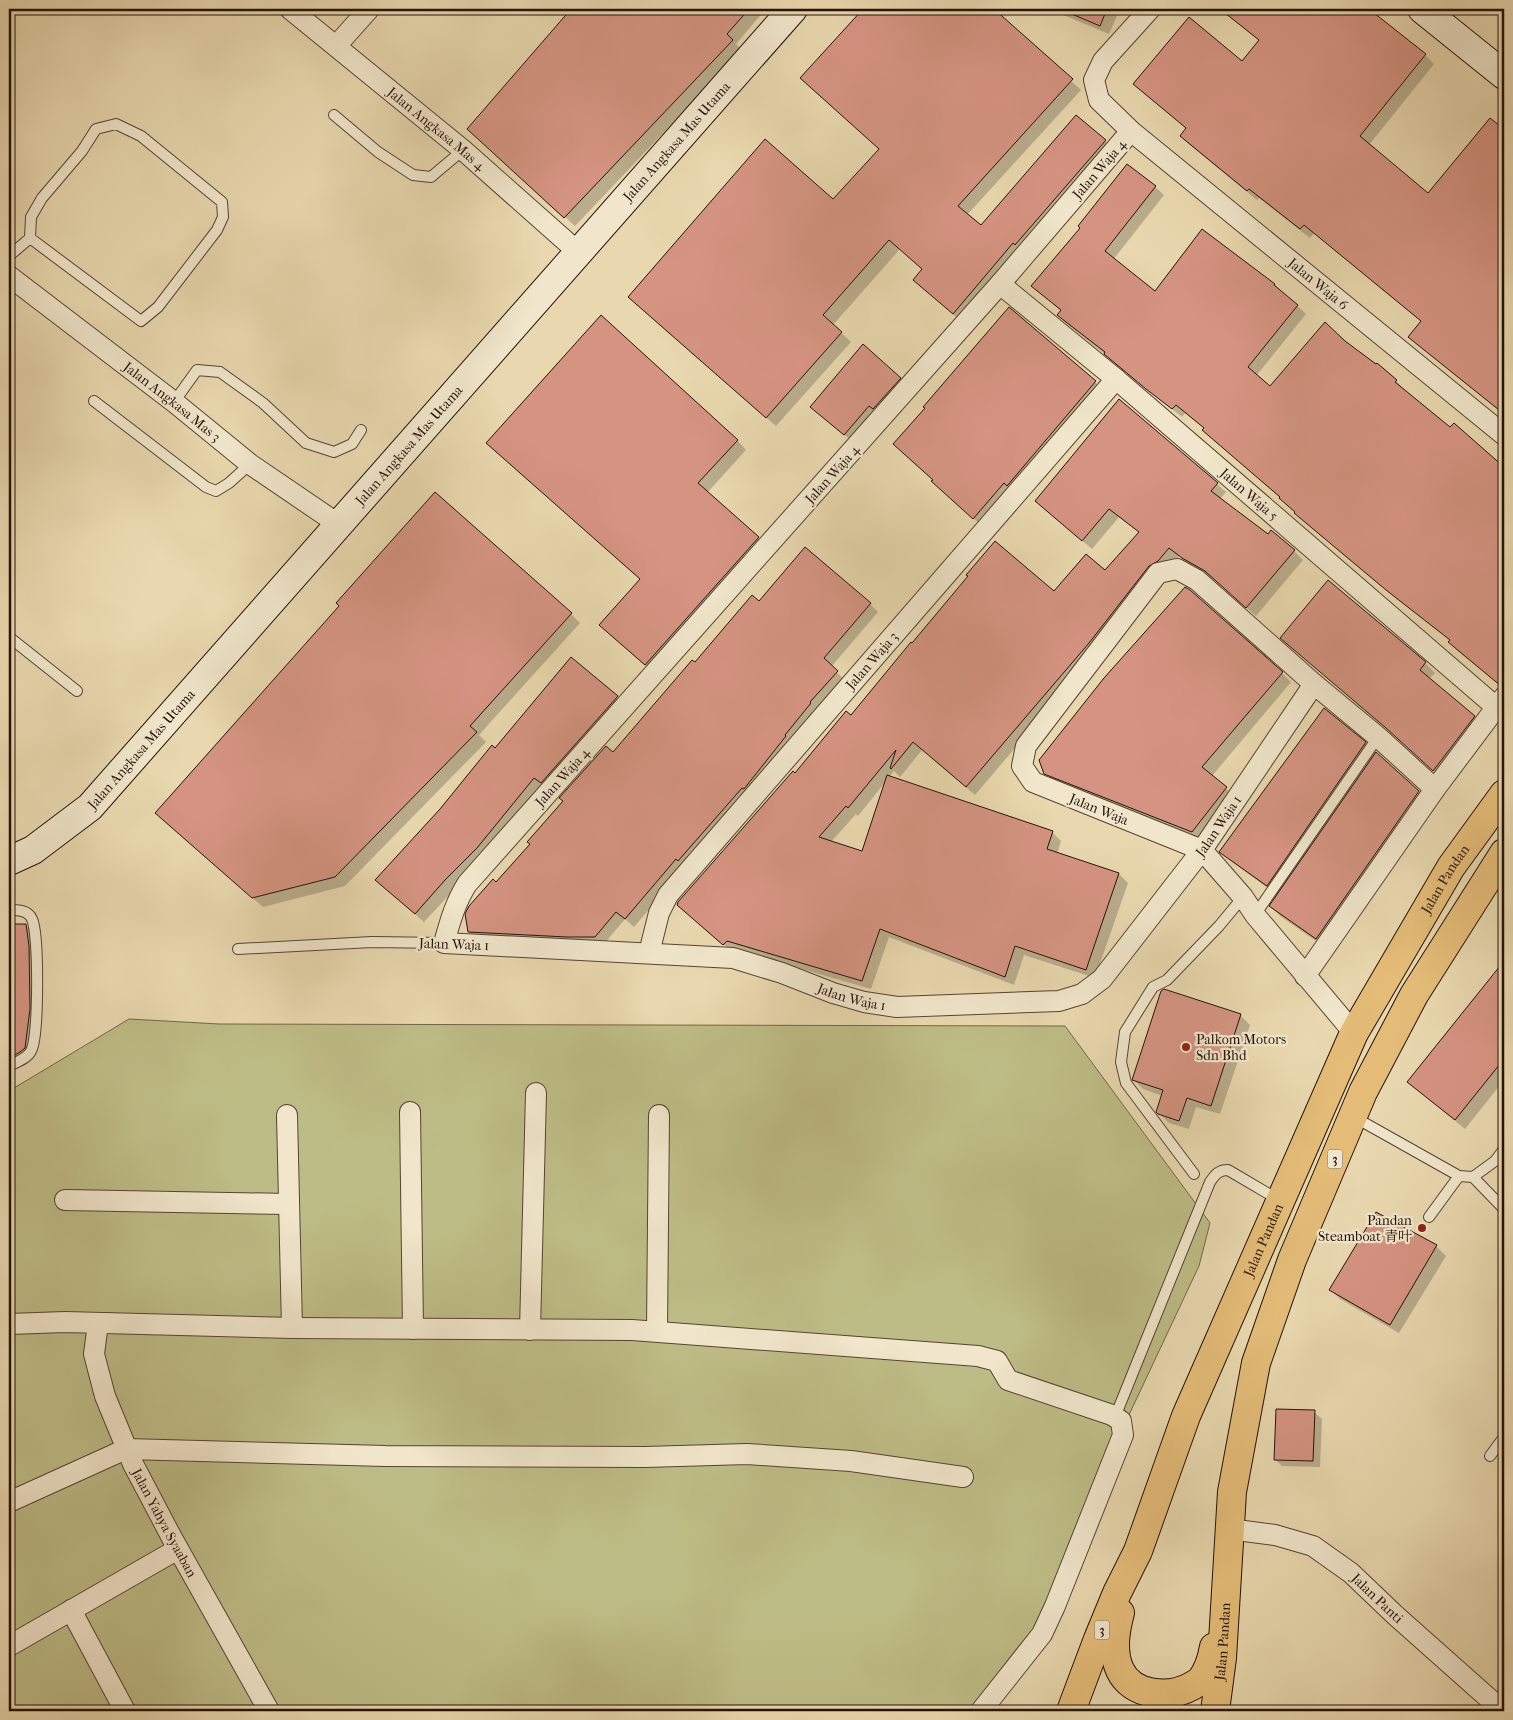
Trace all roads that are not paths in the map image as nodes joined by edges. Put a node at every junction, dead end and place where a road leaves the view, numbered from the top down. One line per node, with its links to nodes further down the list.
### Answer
1 (290, 9): 6 (street, Jalan Angkasa Mas 4)
2 (369, 9): 6 (street)
3 (793, 9): 12 (street, Jalan Angkasa Mas Utama)
4 (1150, 9): 9 (street, Jalan Waja 4)
5 (1422, 9): 7 (street)
6 (336, 46): 10 (street, Jalan Angkasa Mas 4)
7 (1504, 76)
8 (334, 115): 10 (lane)
9 (1131, 131): 15 (street, Jalan Waja 4); 20 (street, Jalan Waja 6)
10 (463, 150): 12 (street, Jalan Angkasa Mas 4)
11 (30, 238): 11 (lane); 13 (lane)
12 (578, 252): 22 (street, Jalan Angkasa Mas Utama)
13 (9, 256)
14 (9, 276): 18 (street, Jalan Angkasa Mas 3)
15 (1000, 284): 16 (street, Jalan Waja 5); 36 (street, Jalan Waja 4)
16 (1116, 379): 26 (street, Jalan Waja 5); 38 (street, Jalan Waja 3)
17 (94, 401): 21 (lane)
18 (174, 402): 19 (lane); 21 (street, Jalan Angkasa Mas 3)
19 (361, 430)
20 (1504, 435)
21 (250, 464): 22 (street, Jalan Angkasa Mas 3)
22 (338, 524): 32 (street, Jalan Angkasa Mas Utama)
23 (9, 637): 25 (lane)
24 (1314, 684): 27 (street); 30 (street, Jalan Waja 1); 30 (street, Jalan Waja)
25 (77, 691)
26 (1500, 702): 28 (street)
27 (1378, 737): 28 (street); 35 (lane)
28 (1435, 790): 39 (street)
29 (1504, 794): 40 (highway, Jalan Pandan / 3)
30 (1202, 850): 33 (street, Jalan Waja); 38 (street, Jalan Waja 1)
31 (1504, 853): 46 (highway, Jalan Pandan / 3)
32 (9, 861)
33 (1243, 897): 35 (street, Jalan Waja); 48 (lane)
34 (9, 910): 41 (lane)
35 (1255, 915): 39 (street, Jalan Waja)
36 (444, 943): 37 (lane, Jalan Waja 1); 38 (street, Jalan Waja 1)
37 (238, 949)
38 (649, 953)
39 (1305, 976): 40 (street, Jalan Waja)
40 (1354, 1033): 52 (highway, Jalan Pandan / 3)
41 (9, 1066)
42 (536, 1093): 60 (street)
43 (410, 1112): 59 (street)
44 (286, 1114): 53 (street)
45 (659, 1115): 61 (street)
46 (1353, 1116): 49 (lane); 68 (highway, Jalan Pandan / 3)
47 (1504, 1149): 50 (lane)
48 (1194, 1174)
49 (1459, 1176): 50 (lane); 55 (lane)
50 (1473, 1177): 54 (lane)
51 (65, 1200): 53 (street)
52 (1280, 1200): 62 (lane); 70 (highway, Jalan Pandan / 3)
53 (289, 1204): 58 (street)
54 (1504, 1209)
55 (1429, 1218)
56 (98, 1323): 57 (street); 58 (street); 64 (street, Jalan Yahya Syaaban)
57 (9, 1324)
58 (292, 1328): 59 (street)
59 (413, 1329): 60 (street)
60 (530, 1330): 61 (street)
61 (657, 1331): 62 (street)
62 (1115, 1417): 76 (street)
63 (1504, 1437): 65 (lane)
64 (126, 1449): 66 (street); 67 (street); 69 (street, Jalan Yahya Syaaban)
65 (1490, 1456)
66 (963, 1477)
67 (9, 1502)
68 (1229, 1529): 71 (highway, Jalan Pandan / 3); 79 (street, Jalan Panti)
69 (178, 1549): 72 (street); 75 (street, Jalan Yahya Syaaban)
70 (1138, 1551): 71 (highway); 77 (highway, Jalan Pandan / 3)
71 (1224, 1599): 78 (highway, Jalan Pandan / 3)
72 (70, 1610): 73 (street); 74 (street)
73 (9, 1646)
74 (125, 1711)
75 (269, 1711)
76 (981, 1711)
77 (1071, 1711)
78 (1215, 1711)
79 (1503, 1711)

